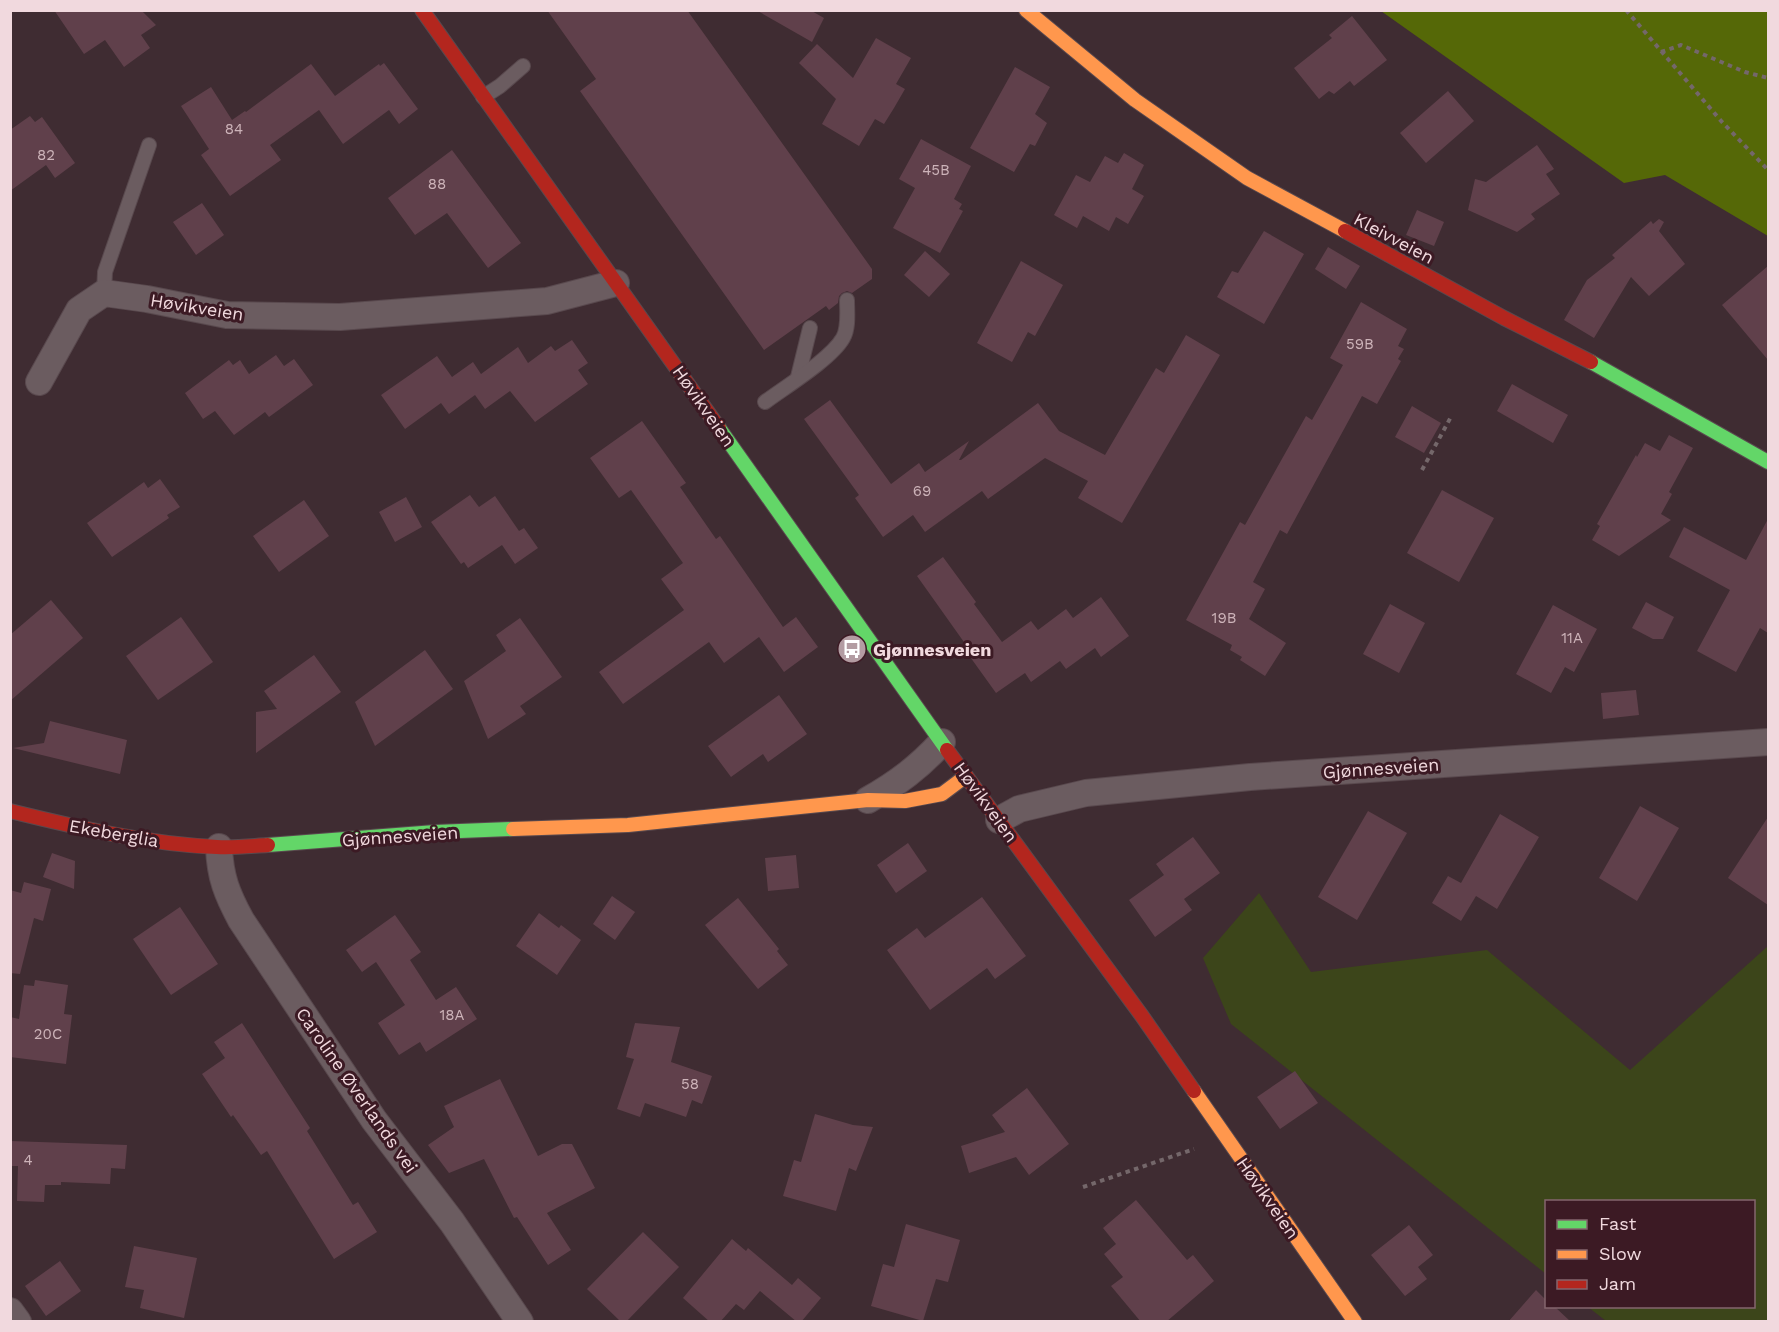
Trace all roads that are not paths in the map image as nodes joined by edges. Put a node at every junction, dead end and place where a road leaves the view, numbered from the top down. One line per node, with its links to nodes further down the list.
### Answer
1 (422, 10): 4 (street, Høvikveien)
2 (1026, 10): 13 (street, Kleivveien)
3 (523, 66): 4 (lane)
4 (483, 97): 6 (street, Høvikveien)
5 (149, 145): 7 (lane)
6 (616, 283): 7 (street, Høvikveien); 14 (street, Høvikveien)
7 (104, 292): 11 (street)
8 (847, 300): 10 (lane)
9 (810, 328): 10 (lane)
10 (798, 378): 12 (lane)
11 (39, 382)
12 (765, 402)
13 (1768, 462)
14 (942, 742): 16 (street, Høvikveien); 17 (street, Gjønnesveien)
15 (1768, 742): 19 (street, Gjønnesveien)
16 (966, 776): 17 (street, Gjønnesveien); 19 (street, Høvikveien)
17 (868, 800): 20 (street, Gjønnesveien)
18 (10, 811): 20 (street, Ekeberglia)
19 (999, 820): 24 (street, Høvikveien)
20 (219, 847): 23 (street, Caroline Øverlands vei)
21 (10, 1311): 22 (street)
22 (18, 1322)
23 (520, 1322)
24 (1355, 1322)

